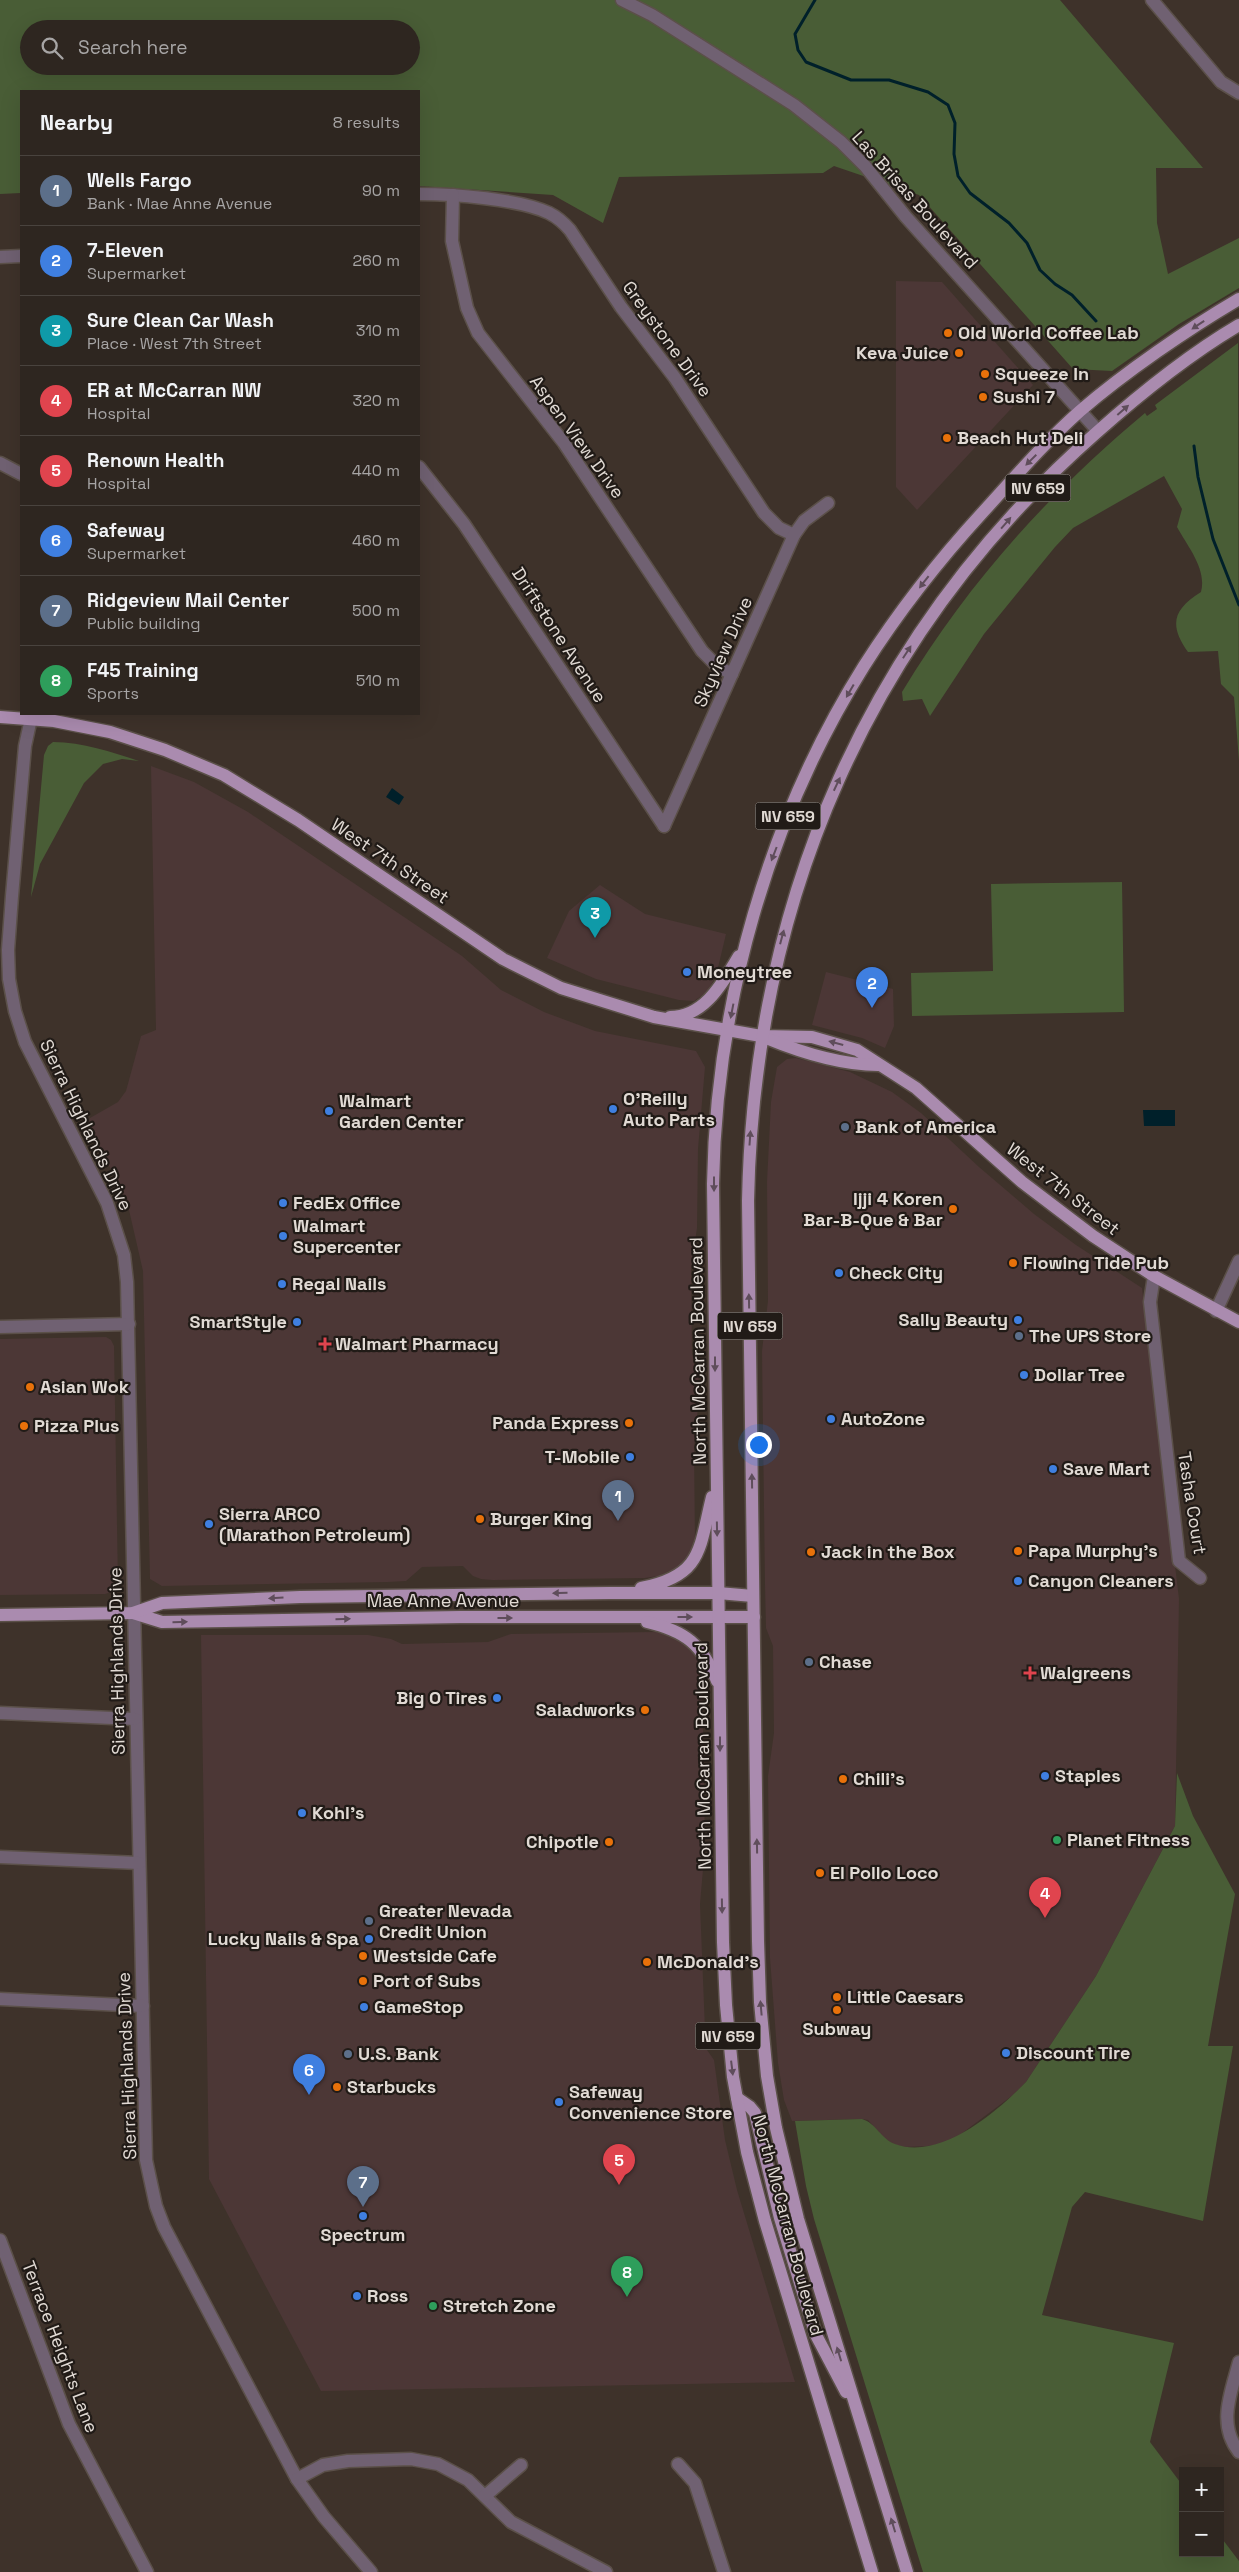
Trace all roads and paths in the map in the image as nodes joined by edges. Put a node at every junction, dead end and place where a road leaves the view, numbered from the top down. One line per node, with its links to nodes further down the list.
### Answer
1 (622, 0): 10 (street, Las Brisas Boulevard)
2 (1152, 0): 3 (street)
3 (1239, 93)
4 (420, 194): 5 (street, Greystone Drive)
5 (453, 195): 16 (street, Greystone Drive); 17 (street, Aspen View Drive)
6 (20, 256): 7 (street)
7 (0, 257)
8 (1239, 299): 10 (main road, North McCarran Boulevard / NV 659, one-way to 10)
9 (1239, 325): 11 (main road, North McCarran Boulevard / NV 659, one-way to 9)
10 (1080, 411): 11 (street, Las Brisas Boulevard); 21 (main road, North McCarran Boulevard / NV 659, one-way to 21)
11 (1098, 431): 24 (main road, North McCarran Boulevard / NV 659, one-way to 11)
12 (0, 463): 14 (street)
13 (420, 468): 20 (street, Driftstone Avenue)
14 (20, 473)
15 (828, 503): 16 (street, Skyview Drive)
16 (794, 535): 17 (street, Skyview Drive)
17 (732, 674): 20 (street, Skyview Drive)
18 (0, 717): 19 (main road, West 7th Street)
19 (32, 717): 22 (main road, West 7th Street); 29 (street, Sierra Highlands Drive)
20 (664, 826)
21 (745, 948): 22 (main road); 23 (main road, North McCarran Boulevard / NV 659, one-way to 23)
22 (654, 1017): 23 (main road, West 7th Street)
23 (728, 1031): 24 (main road, West 7th Street); 31 (main road, North McCarran Boulevard / NV 659, one-way to 31)
24 (761, 1036): 26 (main road, West 7th Street); 35 (main road, North McCarran Boulevard / NV 659, one-way to 24)
25 (1239, 1261): 27 (street)
26 (1154, 1276): 27 (main road, West 7th Street); 32 (street, Tasha Court)
27 (1216, 1310): 28 (main road, West 7th Street)
28 (1239, 1322)
29 (129, 1324): 30 (street); 36 (street, Sierra Highlands Drive)
30 (0, 1327)
31 (716, 1480): 33 (main road); 34 (main road, North McCarran Boulevard / NV 659, one-way to 34)
32 (1200, 1578)
33 (609, 1593): 34 (main road, Mae Anne Avenue); 36 (main road, Mae Anne Avenue, one-way to 36)
34 (718, 1594): 35 (main road, Mae Anne Avenue); 38 (main road, North McCarran Boulevard / NV 659)
35 (753, 1596): 39 (main road, North McCarran Boulevard / NV 659)
36 (133, 1613): 37 (main road, Mae Anne Avenue); 40 (main road, Mae Anne Avenue, one-way to 40); 43 (street, Sierra Highlands Drive)
37 (0, 1615)
38 (719, 1617): 39 (main road, Mae Anne Avenue); 40 (main road, Mae Anne Avenue, one-way to 38); 42 (main road, North McCarran Boulevard / NV 659)
39 (754, 1617): 51 (main road, North McCarran Boulevard / NV 659, one-way to 39)
40 (630, 1618): 42 (main road)
41 (0, 1713): 43 (street)
42 (720, 1715): 48 (main road, North McCarran Boulevard / NV 659, one-way to 48)
43 (135, 1719): 45 (street, Sierra Highlands Drive)
44 (0, 1857): 45 (street)
45 (139, 1863): 47 (street, Sierra Highlands Drive)
46 (0, 2000): 47 (street)
47 (143, 2006): 55 (street, Sierra Highlands Drive)
48 (737, 2098): 51 (main road); 61 (main road, North McCarran Boulevard / NV 659)
49 (0, 2240): 57 (street, Terrace Heights Lane)
50 (1239, 2362): 52 (street)
51 (856, 2409): 62 (main road, North McCarran Boulevard / NV 659, one-way to 51)
52 (1239, 2452)
53 (678, 2464): 60 (street)
54 (521, 2465): 56 (street)
55 (297, 2479): 56 (street); 58 (street, Sierra Highlands Drive)
56 (484, 2496): 59 (street)
57 (147, 2572)
58 (372, 2572)
59 (606, 2572)
60 (724, 2572)
61 (872, 2572)
62 (907, 2572)

